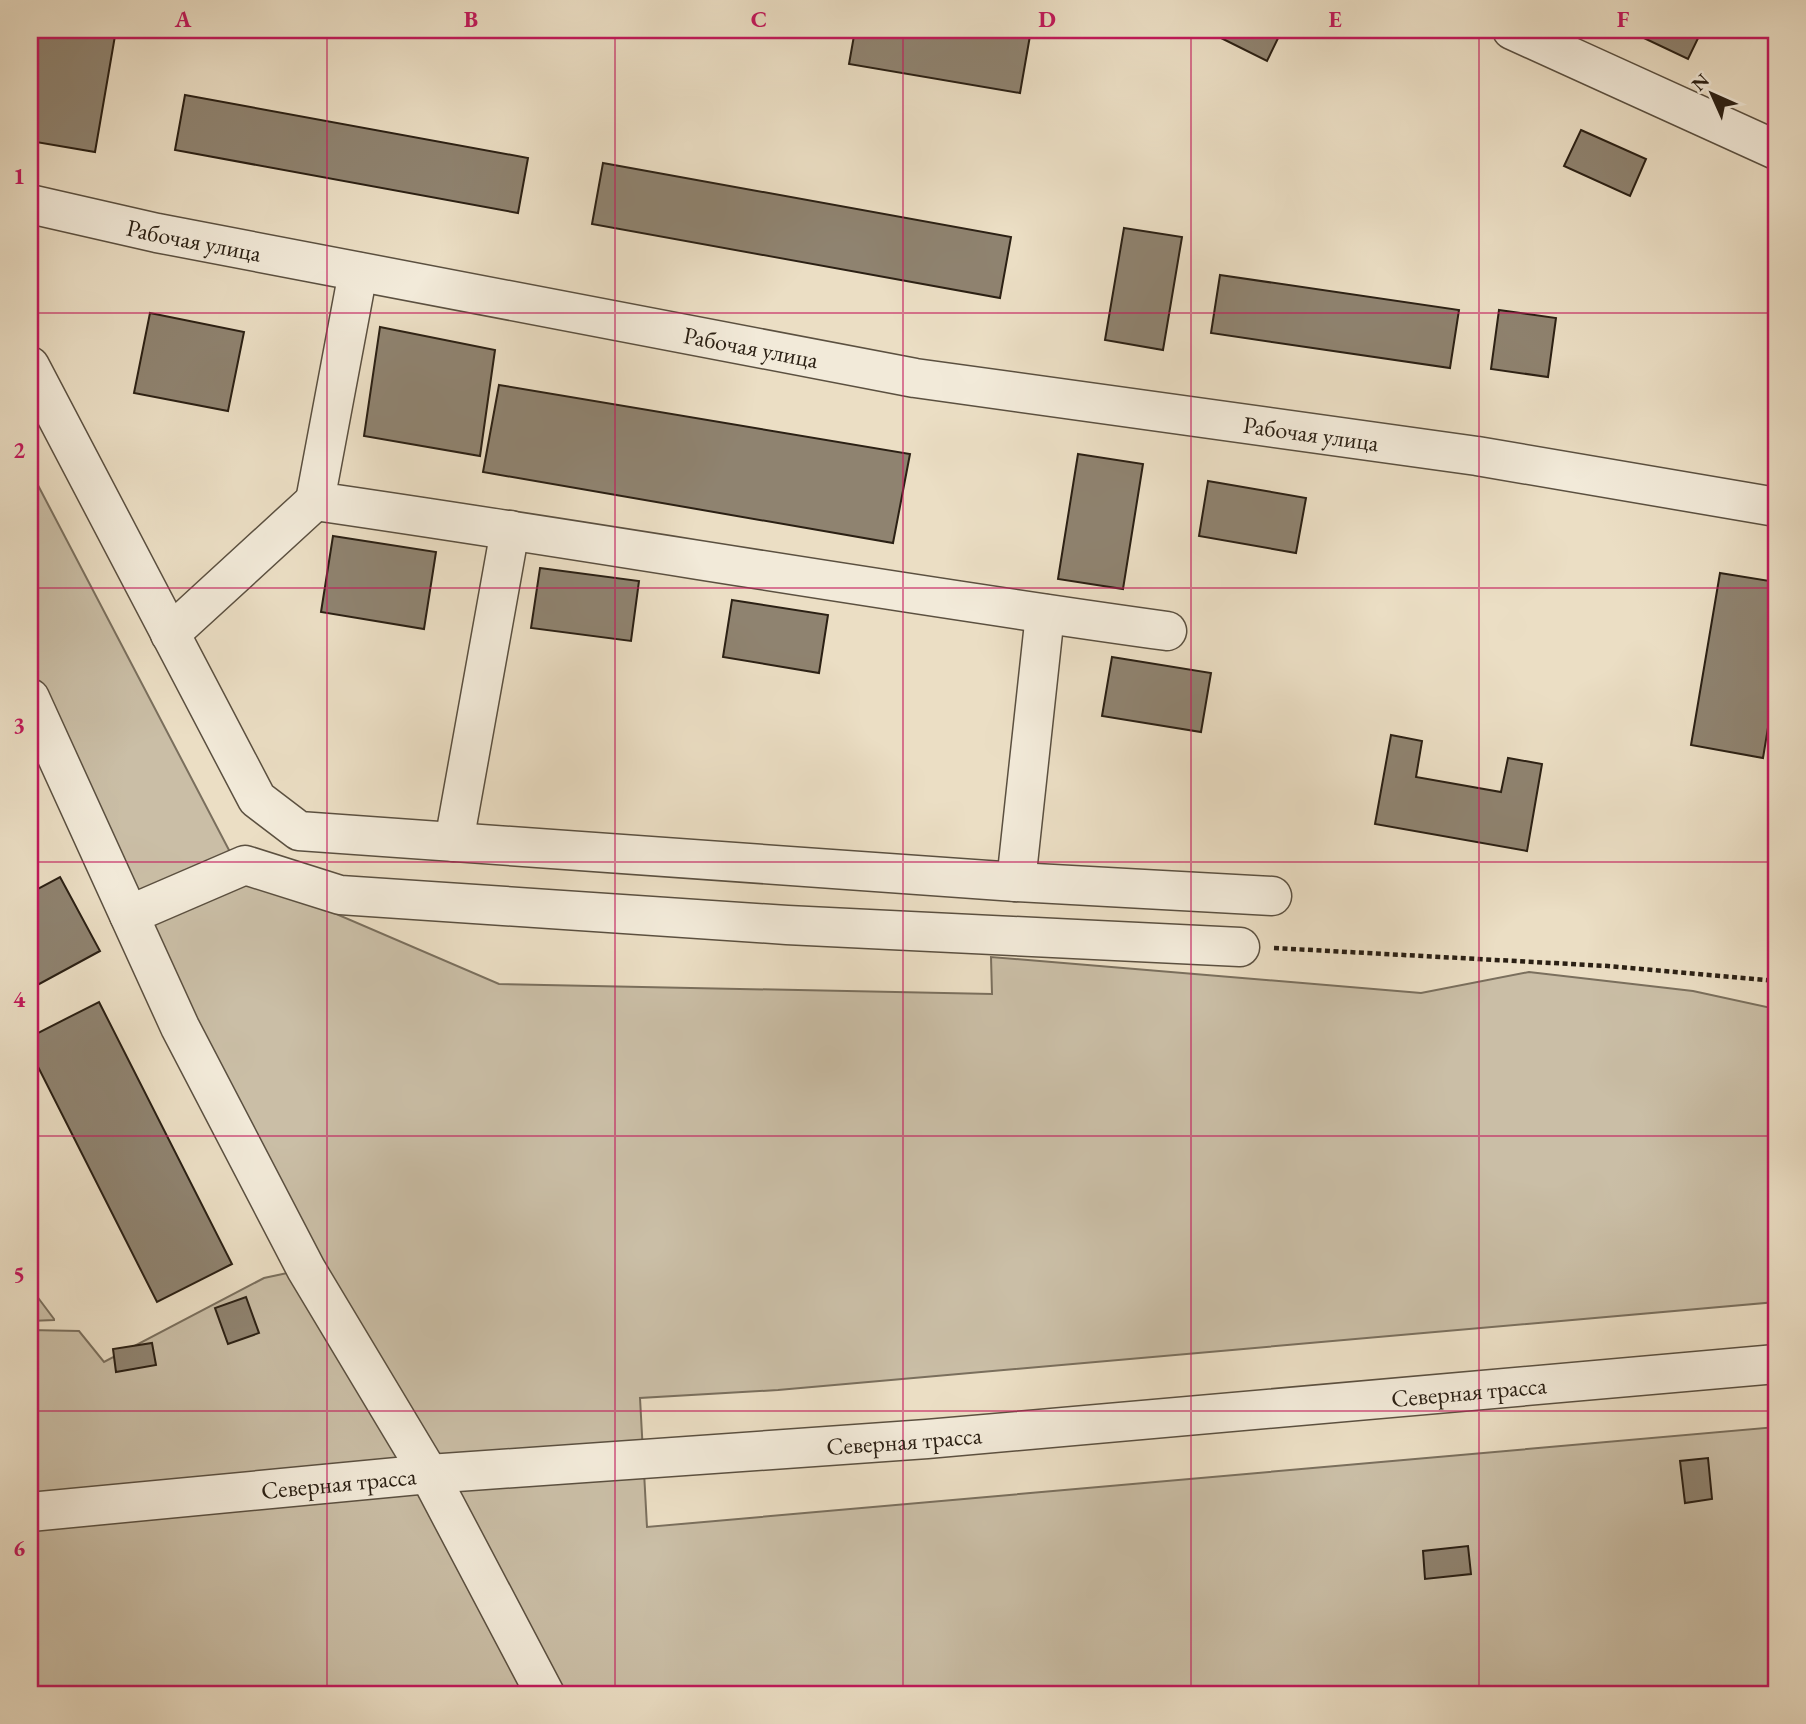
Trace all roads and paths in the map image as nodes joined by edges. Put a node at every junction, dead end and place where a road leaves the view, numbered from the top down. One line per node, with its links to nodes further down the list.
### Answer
1 (1512, 30): 2 (street)
2 (1776, 150)
3 (30, 204): 4 (street, Рабочая улица)
4 (358, 272): 6 (street); 7 (street, Рабочая улица)
5 (30, 366): 11 (street)
6 (315, 501): 8 (street); 11 (street)
7 (1776, 507)
8 (510, 530): 9 (street); 13 (street)
9 (1045, 614): 10 (street); 14 (street)
10 (1167, 631)
11 (170, 634): 13 (street)
12 (30, 698): 16 (street)
13 (454, 842): 14 (street)
14 (1016, 882): 15 (street)
15 (1272, 896)
16 (129, 915): 17 (street); 20 (street)
17 (1240, 947): 18 (path)
18 (1776, 981)
19 (1776, 1364): 20 (street, Северная трасса)
20 (429, 1474): 21 (street, Северная трасса); 22 (street)
21 (30, 1512)
22 (545, 1694)

